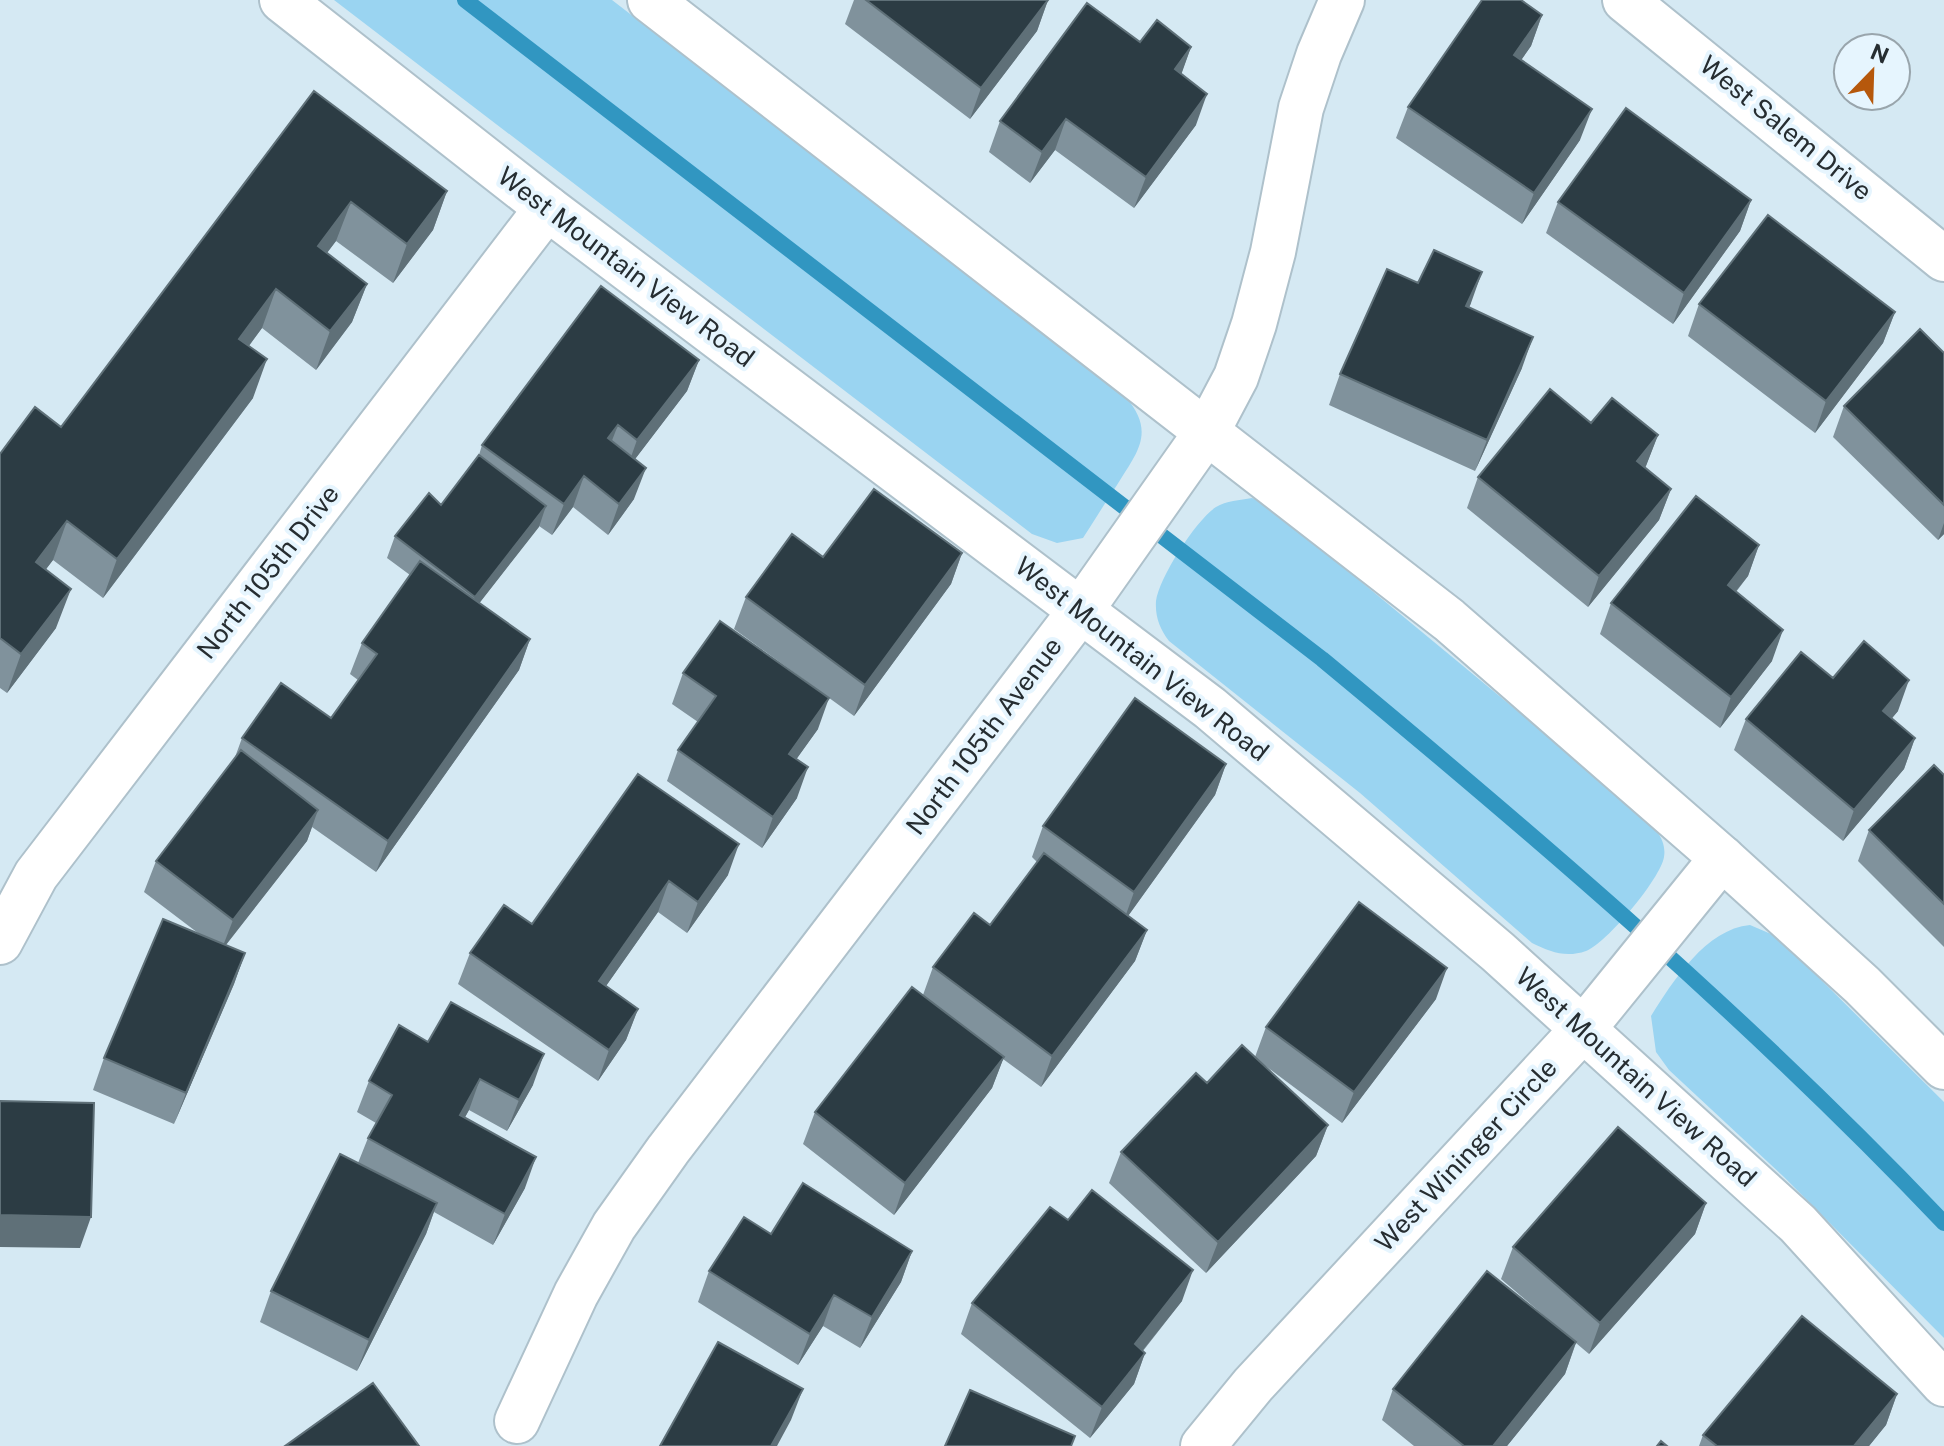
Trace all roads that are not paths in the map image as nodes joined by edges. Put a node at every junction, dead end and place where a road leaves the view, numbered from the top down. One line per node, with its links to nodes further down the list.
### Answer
1 (282, 0): 5 (street, West Mountain View Road)
2 (650, 0): 7 (street)
3 (1342, 0): 7 (street, North 105th Avenue)
4 (1625, 0): 6 (street, West Salem Drive)
5 (547, 208): 8 (street, West Mountain View Road); 10 (street, North 105th Drive)
6 (1944, 259)
7 (1208, 430): 8 (street, North 105th Avenue); 9 (street)
8 (1081, 610): 11 (street, West Mountain View Road); 14 (street, North 105th Avenue)
9 (1722, 858): 11 (street, West Wininger Circle); 12 (street)
10 (0, 942)
11 (1584, 1028): 13 (street, West Mountain View Road); 15 (street, West Wininger Circle)
12 (1944, 1067)
13 (1944, 1384)
14 (517, 1421)
15 (1203, 1446)

